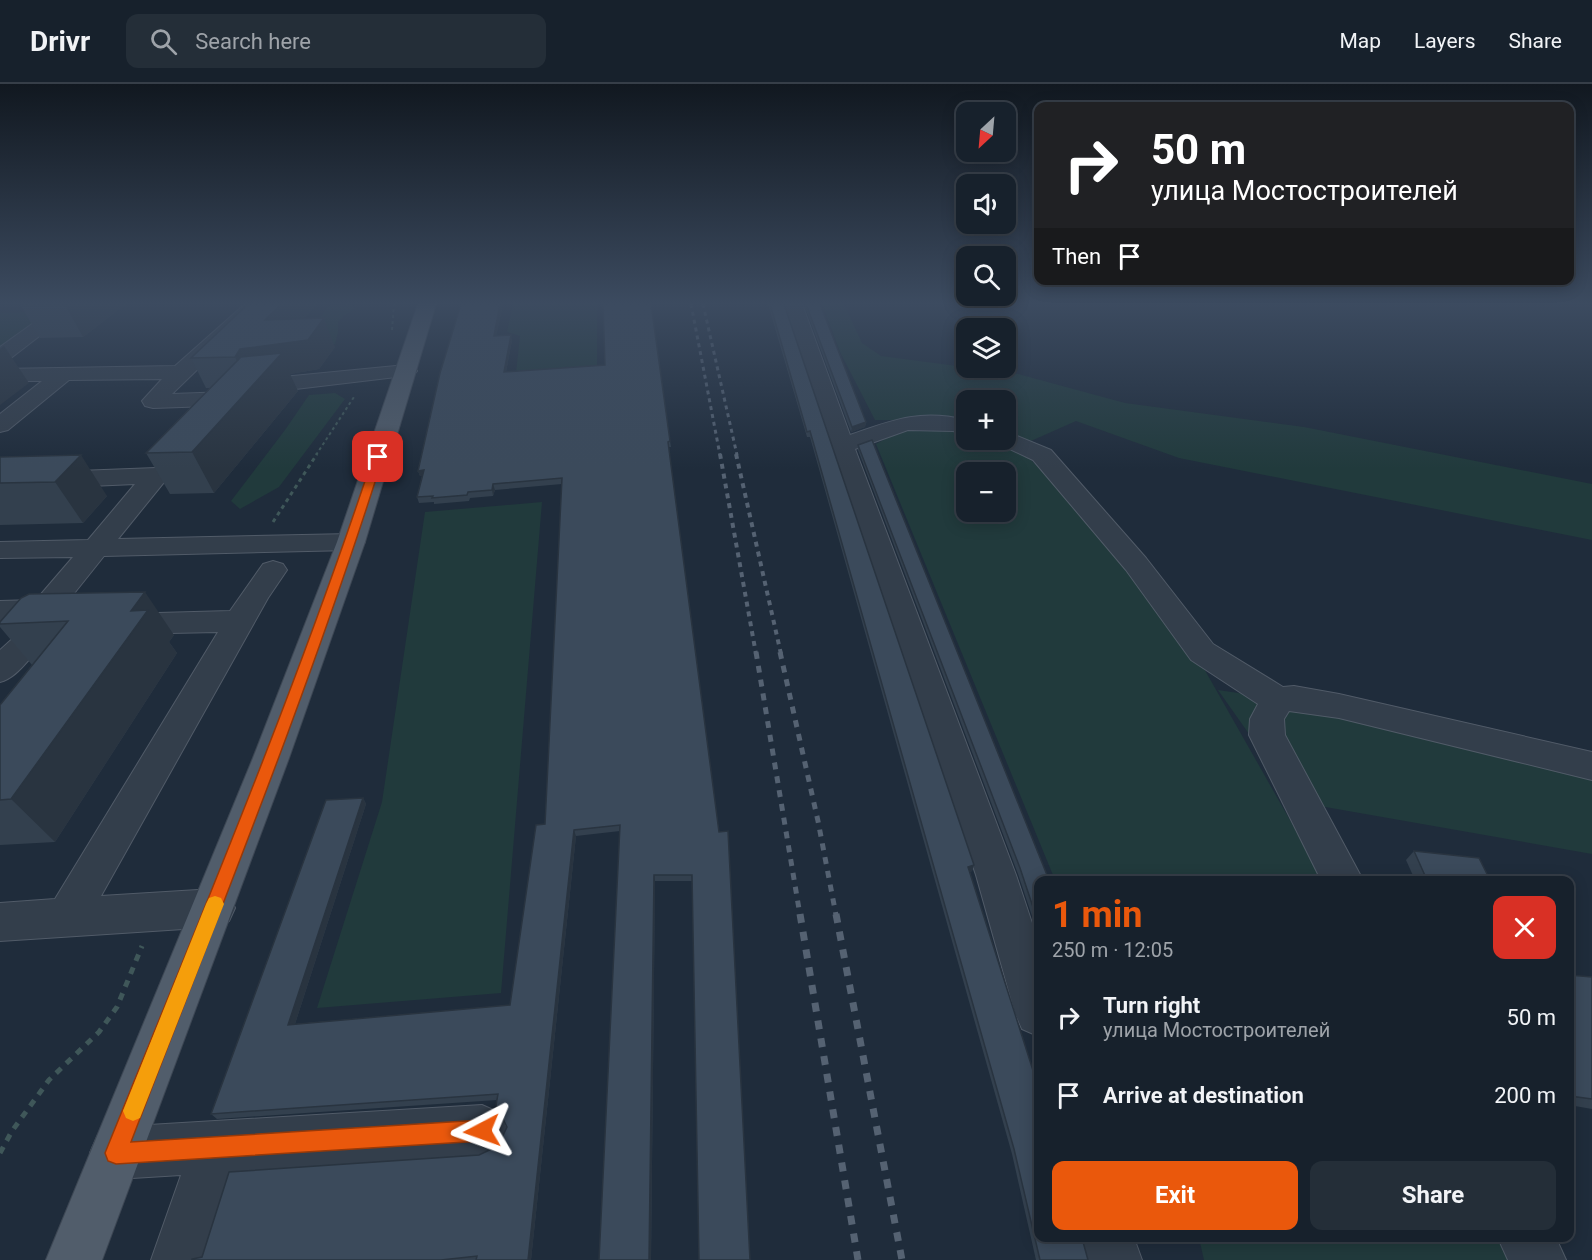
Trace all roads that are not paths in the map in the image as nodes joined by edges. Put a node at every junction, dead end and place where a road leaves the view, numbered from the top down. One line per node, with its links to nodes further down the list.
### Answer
1 (195, 359): 5 (street)
2 (410, 359): 4 (main road)
3 (812, 359): 13 (street)
4 (406, 371): 8 (street); 15 (main road)
5 (181, 372): 6 (street); 10 (street)
6 (64, 374): 7 (street); 9 (street)
7 (0, 375)
8 (261, 386)
9 (0, 425)
10 (205, 425)
11 (956, 425): 13 (street)
12 (1016, 443): 22 (street)
13 (842, 446): 28 (street)
14 (0, 482): 16 (street)
15 (351, 542): 18 (street); 25 (main road)
16 (95, 548): 17 (street); 18 (street); 19 (street)
17 (0, 550)
18 (266, 557): 20 (street)
19 (0, 611)
20 (221, 616): 21 (street); 26 (street)
21 (0, 671)
22 (1278, 700): 23 (street); 24 (street)
23 (1592, 766)
24 (1340, 876)
25 (213, 908): 26 (street); 31 (main road)
26 (67, 917): 27 (street)
27 (0, 922)
28 (1034, 1000)
29 (482, 1131): 30 (street)
30 (216, 1148): 31 (street); 35 (street)
31 (116, 1153): 34 (main road)
32 (1108, 1242): 36 (street)
33 (1528, 1242): 37 (street)
34 (74, 1260)
35 (179, 1260)
36 (1114, 1260)
37 (1538, 1260)

